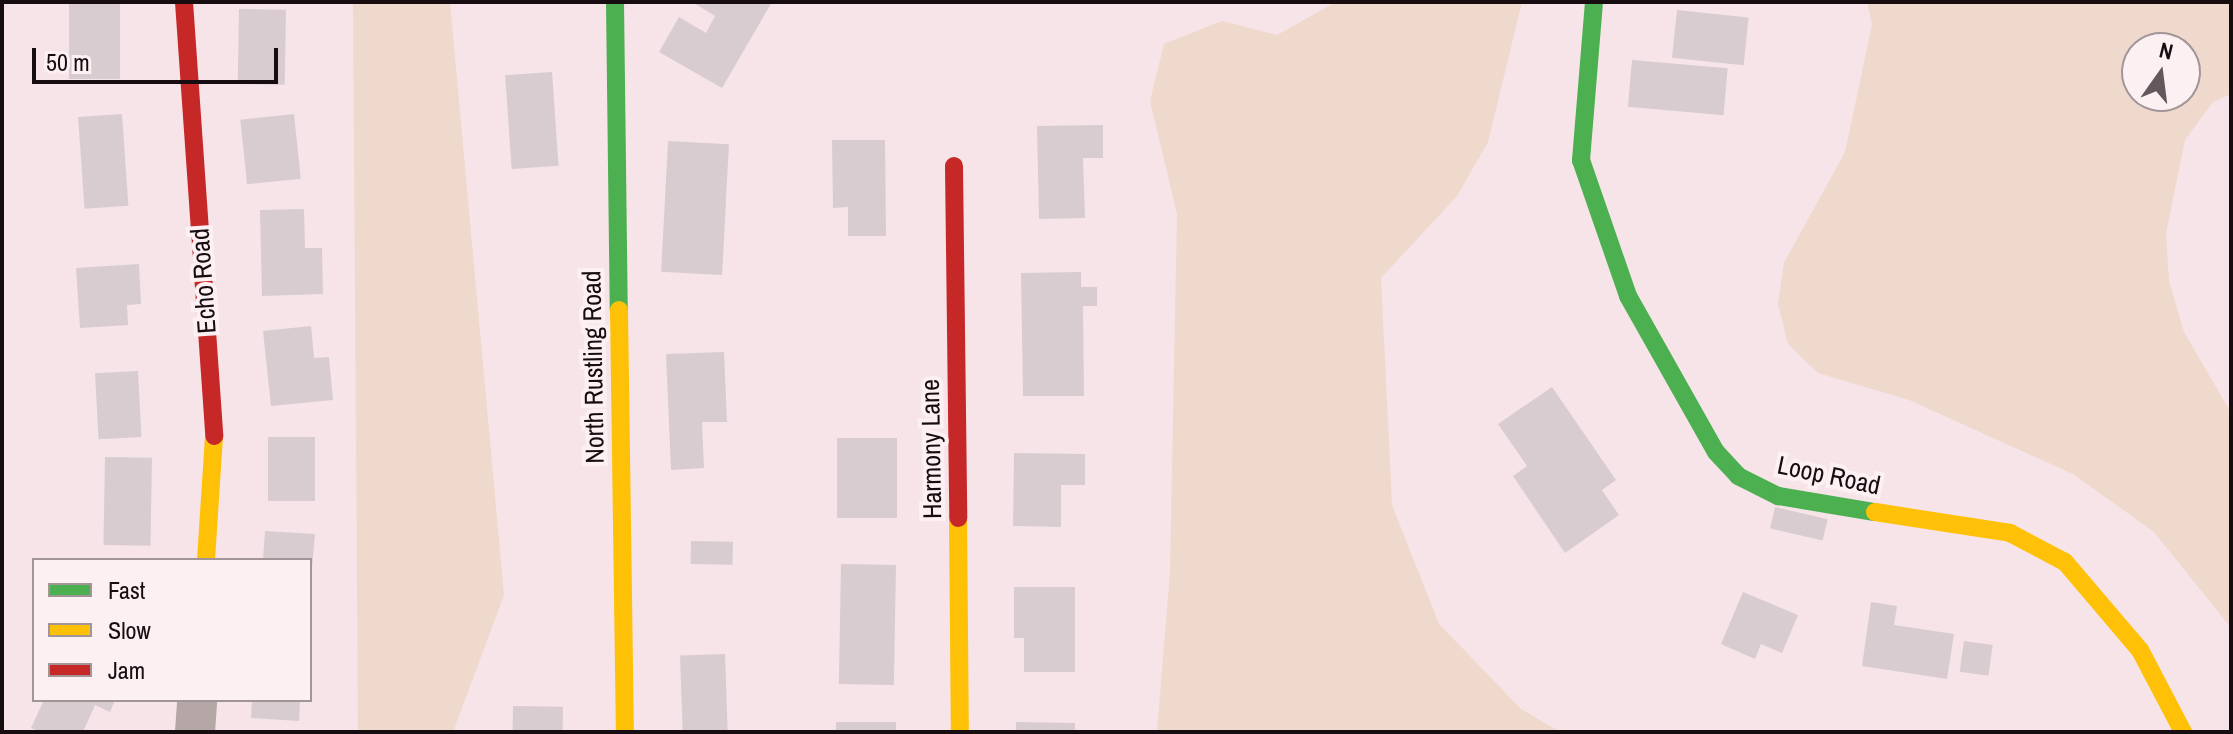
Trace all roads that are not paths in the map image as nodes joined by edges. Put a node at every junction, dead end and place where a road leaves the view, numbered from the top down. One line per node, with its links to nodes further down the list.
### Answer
1 (184, 2): 5 (street, Echo Road)
2 (615, 2): 8 (street, North Rustling Road)
3 (1594, 2): 10 (street, Loop Road)
4 (954, 166): 9 (street, Harmony Lane)
5 (206, 558)
6 (197, 702): 7 (street)
7 (195, 732)
8 (625, 732)
9 (960, 732)
10 (2183, 732)

